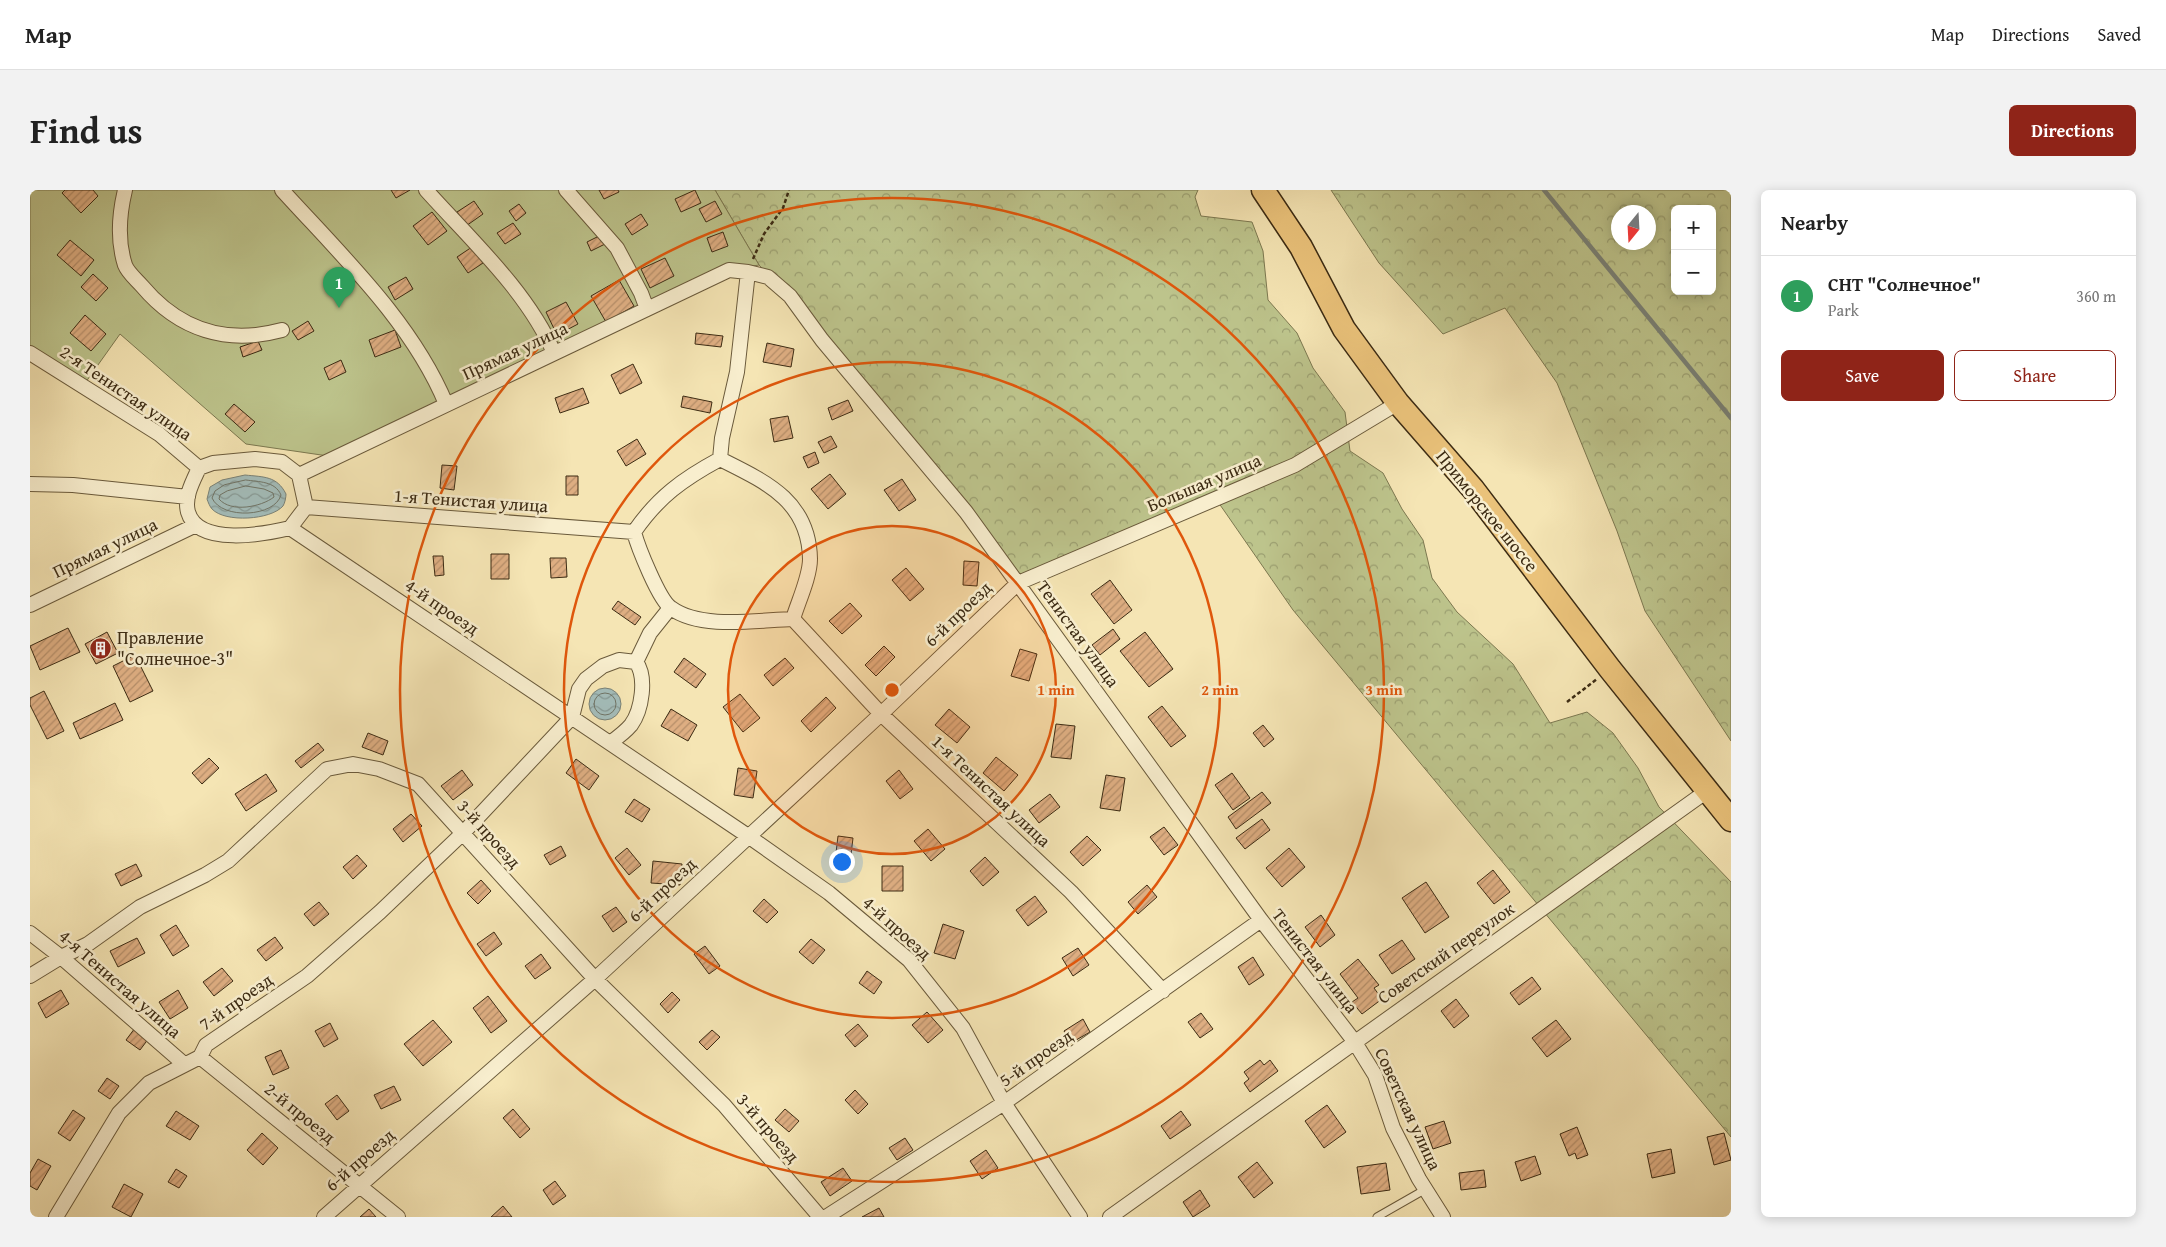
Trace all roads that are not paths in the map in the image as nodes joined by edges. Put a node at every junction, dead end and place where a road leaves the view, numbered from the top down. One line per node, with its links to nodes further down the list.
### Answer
1 (125, 190): 8 (street)
2 (282, 190): 12 (street)
3 (426, 190): 10 (street)
4 (566, 190): 7 (street)
5 (1263, 190): 11 (main road, Приморское шоссе)
6 (748, 272): 7 (street, Прямая улица); 13 (street); 22 (street, Тенистая улица)
7 (647, 309): 10 (street, Прямая улица)
8 (282, 330)
9 (30, 353): 14 (street, 2-я Тенистая улица)
10 (554, 353): 12 (street, Прямая улица)
11 (1398, 403): 22 (street, Большая улица); 30 (main road, Приморское шоссе)
12 (446, 404): 15 (street, Прямая улица)
13 (720, 459): 21 (street); 25 (street)
14 (199, 468): 15 (street); 17 (street)
15 (299, 475): 18 (street)
16 (30, 484): 17 (street)
17 (188, 497): 19 (street)
18 (306, 507): 20 (street); 21 (street, 1-я Тенистая улица)
19 (196, 525): 20 (street); 23 (street, Прямая улица)
20 (290, 528): 28 (street, 4-й проезд)
21 (634, 532): 24 (street)
22 (1018, 583): 27 (street, 6-й проезд); 33 (street, Тенистая улица)
23 (30, 605)
24 (670, 608): 25 (street); 26 (street)
25 (792, 619): 27 (street, 1-я Тенистая улица)
26 (636, 662): 28 (street); 29 (street)
27 (881, 714): 32 (street, 6-й проезд); 38 (street, 1-я Тенистая улица)
28 (572, 717): 29 (street); 31 (street, 7-й проезд)
29 (610, 743): 32 (street, 4-й проезд)
30 (1722, 806): 39 (street, Советский переулок)
31 (463, 833): 35 (street, 3-й проезд); 37 (street, 3-й проезд); 40 (street, 7-й проезд)
32 (748, 836): 37 (street, 6-й проезд); 42 (street, 4-й проезд)
33 (1260, 920): 38 (street, 5-й проезд); 39 (street, Тенистая улица)
34 (30, 933): 35 (street, 4-я Тенистая улица)
35 (61, 957): 36 (street, 3-й проезд); 41 (street, 4-я Тенистая улица)
36 (30, 976)
37 (595, 979): 43 (street, 6-й проезд); 48 (street, 3-й проезд)
38 (1163, 991): 42 (street, 5-й проезд)
39 (1354, 1041): 44 (street, Советская улица); 51 (street, Советский переулок)
40 (200, 1057): 41 (street, 7-й проезд); 43 (street, 2-й проезд)
41 (184, 1064): 45 (street, 7-й проезд)
42 (1004, 1103): 49 (street, 5-й проезд); 50 (street, 4-й проезд)
43 (360, 1185): 46 (street, 6-й проезд); 47 (street, 2-й проезд)
44 (1426, 1189): 52 (lane); 53 (street, Советская улица)
45 (56, 1217)
46 (324, 1217)
47 (398, 1217)
48 (820, 1217)
49 (826, 1217)
50 (1080, 1217)
51 (1110, 1217)
52 (1377, 1217)
53 (1443, 1217)

